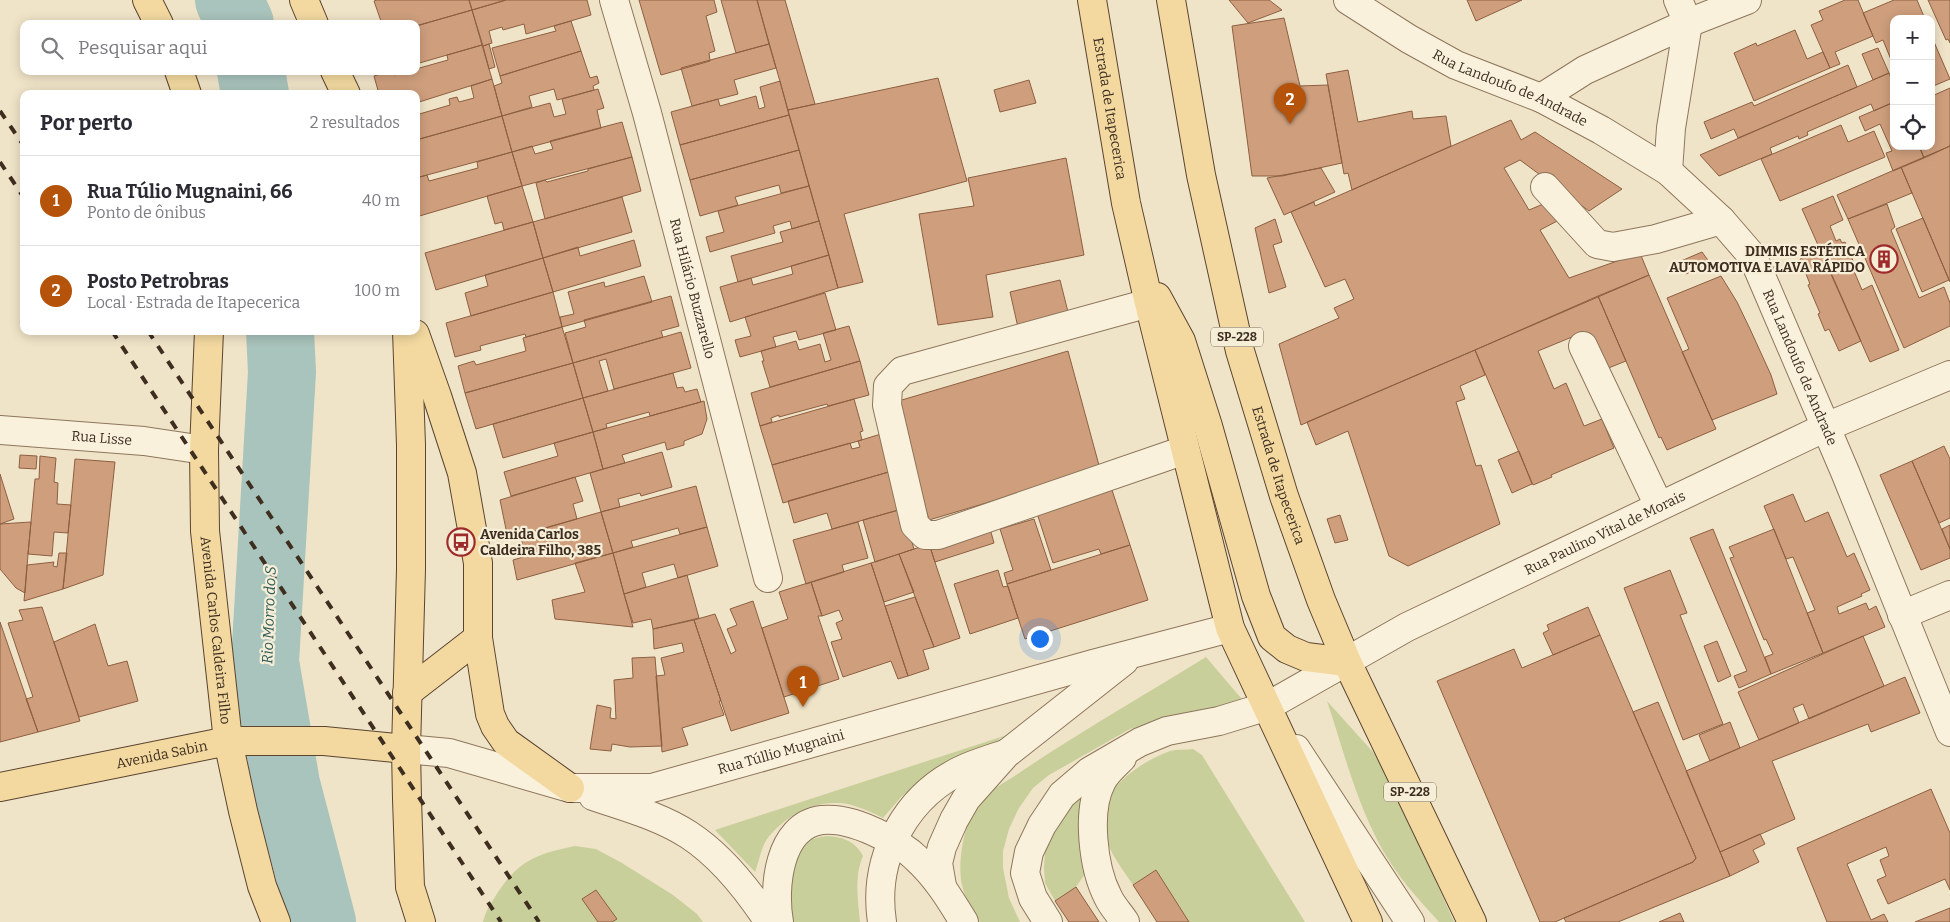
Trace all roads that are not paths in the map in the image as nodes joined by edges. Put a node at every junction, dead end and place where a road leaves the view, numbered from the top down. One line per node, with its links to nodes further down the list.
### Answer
1 (148, 0): 9 (main road)
2 (304, 0): 10 (main road)
3 (614, 0): 31 (street, Rua Hilário Buzzarello)
4 (1092, 0): 19 (main road, Estrada de Itapecerica)
5 (1171, 0): 37 (main road, Estrada de Itapecerica / SP-228)
6 (1348, 0): 15 (street, Rua Landoufo de Andrade)
7 (1747, 0): 8 (street)
8 (1683, 11): 15 (street); 16 (street)
9 (157, 20)
10 (312, 20)
11 (181, 75): 13 (main road)
12 (338, 75): 14 (main road)
13 (186, 90)
14 (344, 90)
15 (1541, 98): 16 (street, Rua Landoufo de Andrade)
16 (1668, 171): 18 (street, Rua Landoufo de Andrade)
17 (1544, 187): 18 (street)
18 (1721, 220): 26 (street, Rua Landoufo de Andrade)
19 (1140, 265): 20 (main road, Estrada de Itapecerica); 37 (main road)
20 (1149, 304): 29 (main road, Estrada de Itapecerica); 29 (street)
21 (209, 335): 28 (main road, Avenida Carlos Caldeira Filho)
22 (407, 335): 38 (main road)
23 (415, 335): 35 (main road)
24 (1583, 346): 30 (street)
25 (1950, 375): 26 (street, Rua Paulino Vital de Morais)
26 (1826, 427): 30 (street, Rua Paulino Vital de Morais); 33 (street, Rua Landoufo de Andrade)
27 (0, 430): 28 (street, Rua Lisse)
28 (204, 450): 41 (main road, Avenida Carlos Caldeira Filho)
29 (1185, 450): 34 (main road, Estrada de Itapecerica)
30 (1659, 506): 37 (street, Rua Paulino Vital de Morais)
31 (768, 578)
32 (1950, 595): 33 (street)
33 (1902, 616): 40 (street, Rua Landoufo de Andrade)
34 (1230, 628): 36 (street, Rua Túllio Mugnaini); 39 (main road, Estrada de Itapecerica)
35 (478, 638): 38 (main road); 47 (main road)
36 (1133, 654): 45 (street); 47 (street, Rua Túllio Mugnaini)
37 (1347, 662): 39 (street, Rua Paulino Vital de Morais); 60 (main road, Estrada de Itapecerica / SP-228)
38 (407, 693): 44 (main road)
39 (1268, 706): 43 (street, Rua Paulino Vital de Morais); 58 (main road, Estrada de Itapecerica); 59 (street, Estrada de Itapecerica)
40 (1950, 732)
41 (228, 741): 42 (main road, Avenida Sabin); 46 (main road, Avenida Sabin); 50 (main road, Avenida Carlos Caldeira Filho)
42 (324, 741): 44 (main road, Rua Túllio Mugnaini)
43 (1140, 742): 56 (street); 57 (street)
44 (406, 749): 47 (street, Rua Túllio Mugnaini); 51 (main road)
45 (1006, 754): 48 (street); 49 (street)
46 (0, 787)
47 (570, 788): 52 (street)
48 (892, 841): 49 (street); 53 (street); 54 (street)
49 (942, 886): 55 (street)
50 (276, 922)
51 (421, 922)
52 (769, 922)
53 (779, 922)
54 (882, 922)
55 (964, 922)
56 (1048, 922)
57 (1125, 922)
58 (1368, 922)
59 (1410, 922)
60 (1472, 922)

